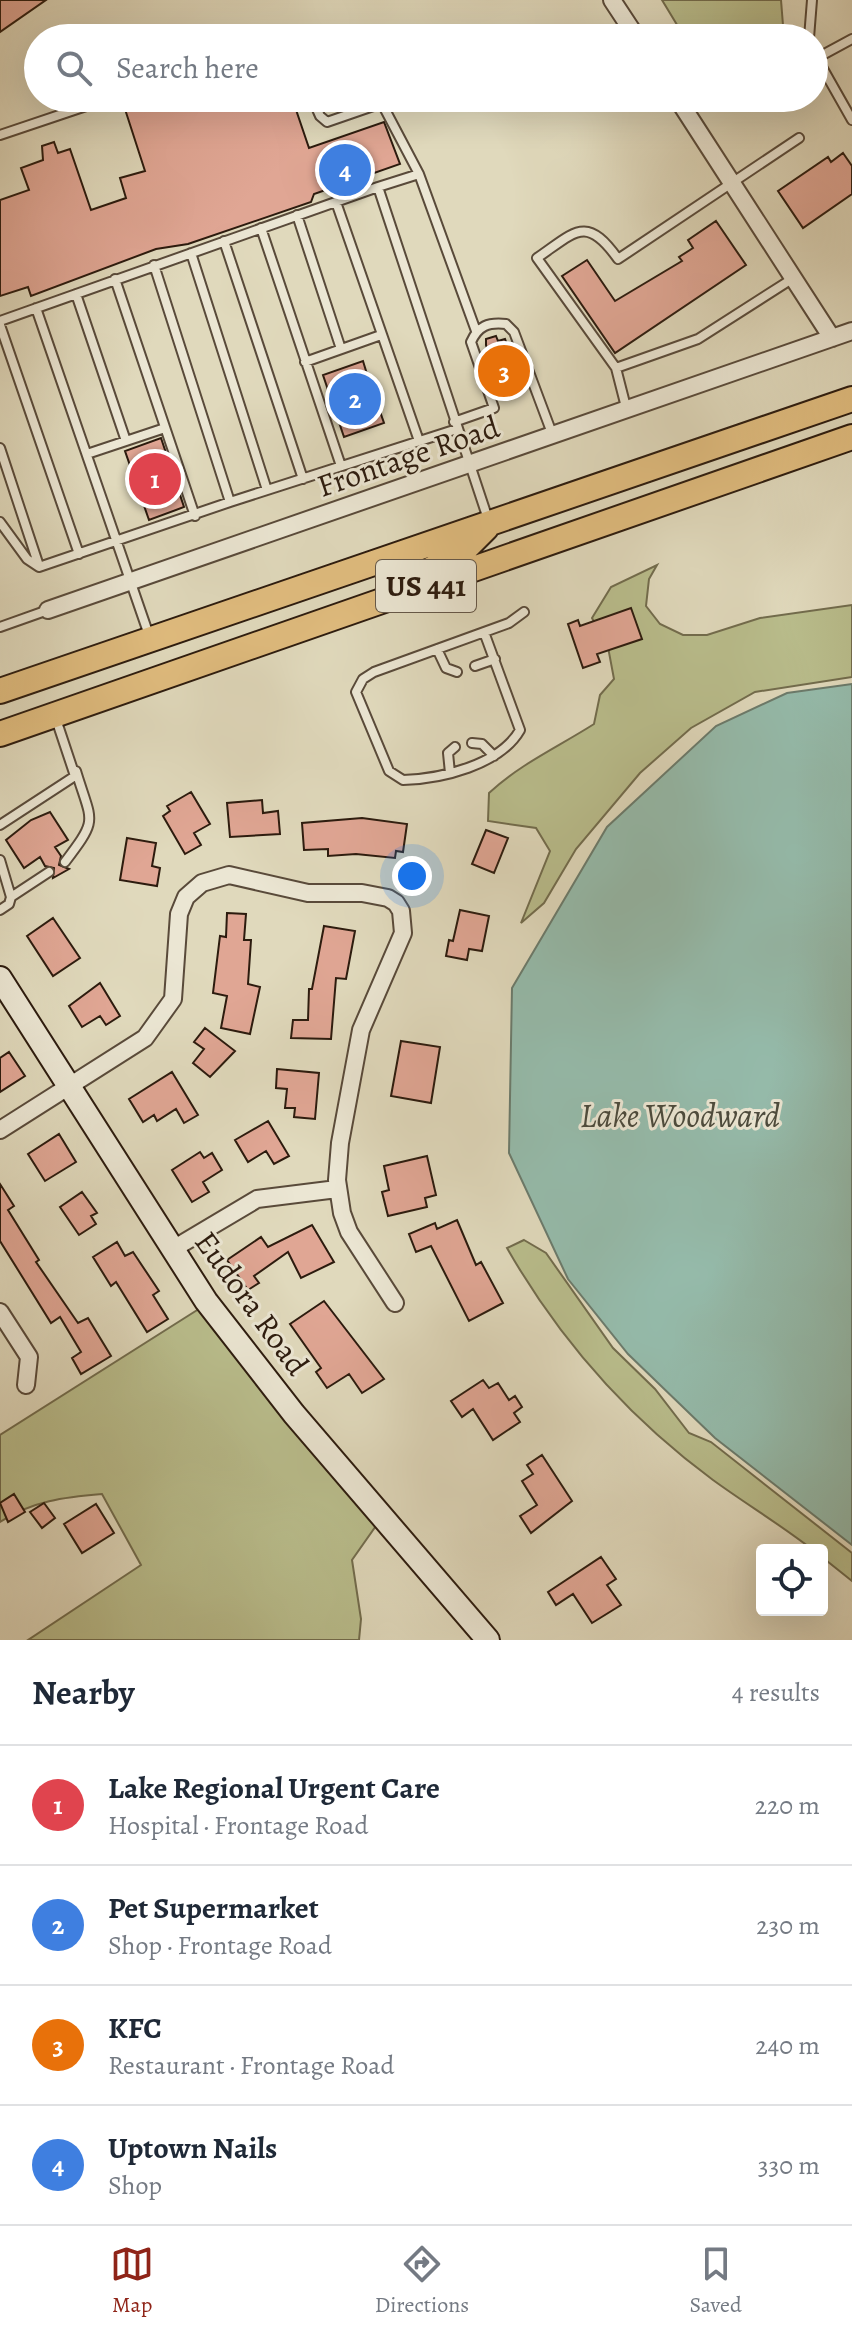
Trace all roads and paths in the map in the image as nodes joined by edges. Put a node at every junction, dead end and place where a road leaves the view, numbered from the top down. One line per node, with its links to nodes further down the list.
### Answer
1 (612, 0): 3 (street)
2 (812, 0): 4 (lane)
3 (628, 24)
4 (810, 24)
5 (852, 39): 6 (lane)
6 (828, 52)
7 (828, 79): 13 (lane)
8 (68, 112): 14 (lane)
9 (318, 112): 10 (lane)
10 (352, 112)
11 (387, 112): 16 (lane)
12 (686, 112): 17 (street)
13 (852, 120)
14 (0, 135)
15 (799, 138): 17 (lane)
16 (419, 174): 18 (lane); 30 (lane)
17 (734, 182): 25 (street); 36 (lane)
18 (378, 187): 19 (lane); 39 (lane)
19 (336, 202): 20 (lane); 32 (lane)
20 (297, 215): 21 (lane); 34 (lane)
21 (261, 228): 22 (lane); 35 (lane)
22 (224, 241): 23 (lane); 49 (lane)
23 (191, 253): 24 (lane); 50 (lane)
24 (154, 265): 26 (lane); 51 (lane)
25 (796, 277): 33 (street); 36 (lane)
26 (115, 279): 27 (lane); 40 (lane)
27 (76, 294): 28 (lane); 43 (lane)
28 (36, 308): 29 (lane); 46 (lane)
29 (0, 323): 56 (lane)
30 (476, 331): 39 (lane); 41 (lane)
31 (852, 331): 33 (street, Frontage Road)
32 (381, 335): 34 (lane); 44 (lane)
33 (832, 338): 38 (street, Frontage Road)
34 (341, 349): 35 (lane)
35 (305, 362): 47 (lane)
36 (616, 368): 38 (lane)
37 (852, 399): 54 (main road, US 441)
38 (627, 411): 41 (street, Frontage Road)
39 (456, 426): 44 (lane); 48 (lane)
40 (165, 428): 43 (lane); 52 (lane)
41 (553, 436): 48 (street, Frontage Road)
42 (852, 437): 60 (main road, US 441)
43 (126, 441): 46 (lane)
44 (419, 441): 47 (lane)
45 (0, 448): 57 (lane)
46 (87, 454): 55 (lane)
47 (341, 466): 49 (lane)
48 (468, 466): 54 (lane); 58 (street, Frontage Road)
49 (303, 479): 50 (lane)
50 (267, 490): 51 (lane)
51 (230, 502): 52 (lane)
52 (195, 516): 55 (lane)
53 (0, 522): 57 (lane)
54 (490, 524): 60 (main road); 64 (main road, US 441)
55 (117, 541): 56 (lane); 58 (lane)
56 (79, 554): 57 (lane)
57 (39, 567)
58 (131, 581): 59 (street, Frontage Road); 64 (lane)
59 (48, 610): 62 (lane)
60 (357, 610): 70 (main road, US 441)
61 (524, 612): 63 (lane)
62 (0, 627)
63 (484, 632): 65 (lane); 66 (lane)
64 (151, 639): 69 (main road, US 441)
65 (437, 649): 68 (lane); 76 (lane)
66 (495, 659): 67 (lane); 74 (lane)
67 (475, 666)
68 (457, 672)
69 (0, 691)
70 (54, 715): 71 (main road, US 441); 75 (lane)
71 (0, 734)
72 (472, 743): 74 (lane)
73 (455, 747): 76 (lane)
74 (494, 756): 76 (lane)
75 (76, 771): 77 (lane); 79 (lane)
76 (450, 773)
77 (0, 825)
78 (0, 860): 81 (lane)
79 (65, 862)
80 (49, 872): 81 (lane)
81 (11, 897): 82 (lane)
82 (0, 910)
83 (0, 978): 84 (street, Eudora Road)
84 (68, 1085): 85 (street); 86 (street); 87 (street, Eudora Road)
85 (0, 1130)
86 (337, 1189): 87 (street); 88 (street)
87 (173, 1249): 91 (street, Eudora Road)
88 (395, 1303)
89 (0, 1312): 90 (street)
90 (26, 1385)
91 (488, 1640)

